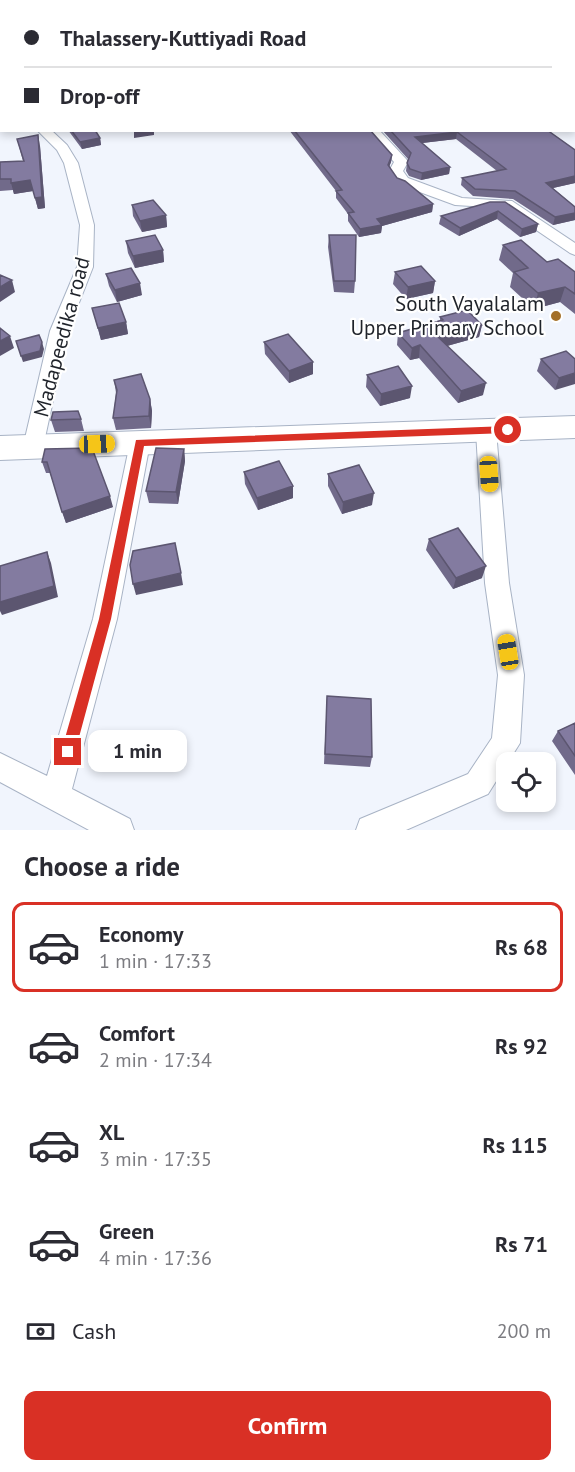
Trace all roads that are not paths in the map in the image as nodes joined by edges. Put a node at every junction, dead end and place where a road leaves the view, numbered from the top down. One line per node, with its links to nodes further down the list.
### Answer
1 (46, 132): 7 (street, Madapeedika road)
2 (374, 132): 3 (street)
3 (575, 250)
4 (575, 427): 5 (main road)
5 (486, 431): 6 (main road); 12 (street)
6 (140, 443): 7 (main road); 10 (street)
7 (33, 447): 8 (main road)
8 (0, 448)
9 (0, 767): 10 (street)
10 (55, 797): 11 (street)
11 (118, 830)
12 (371, 830)

